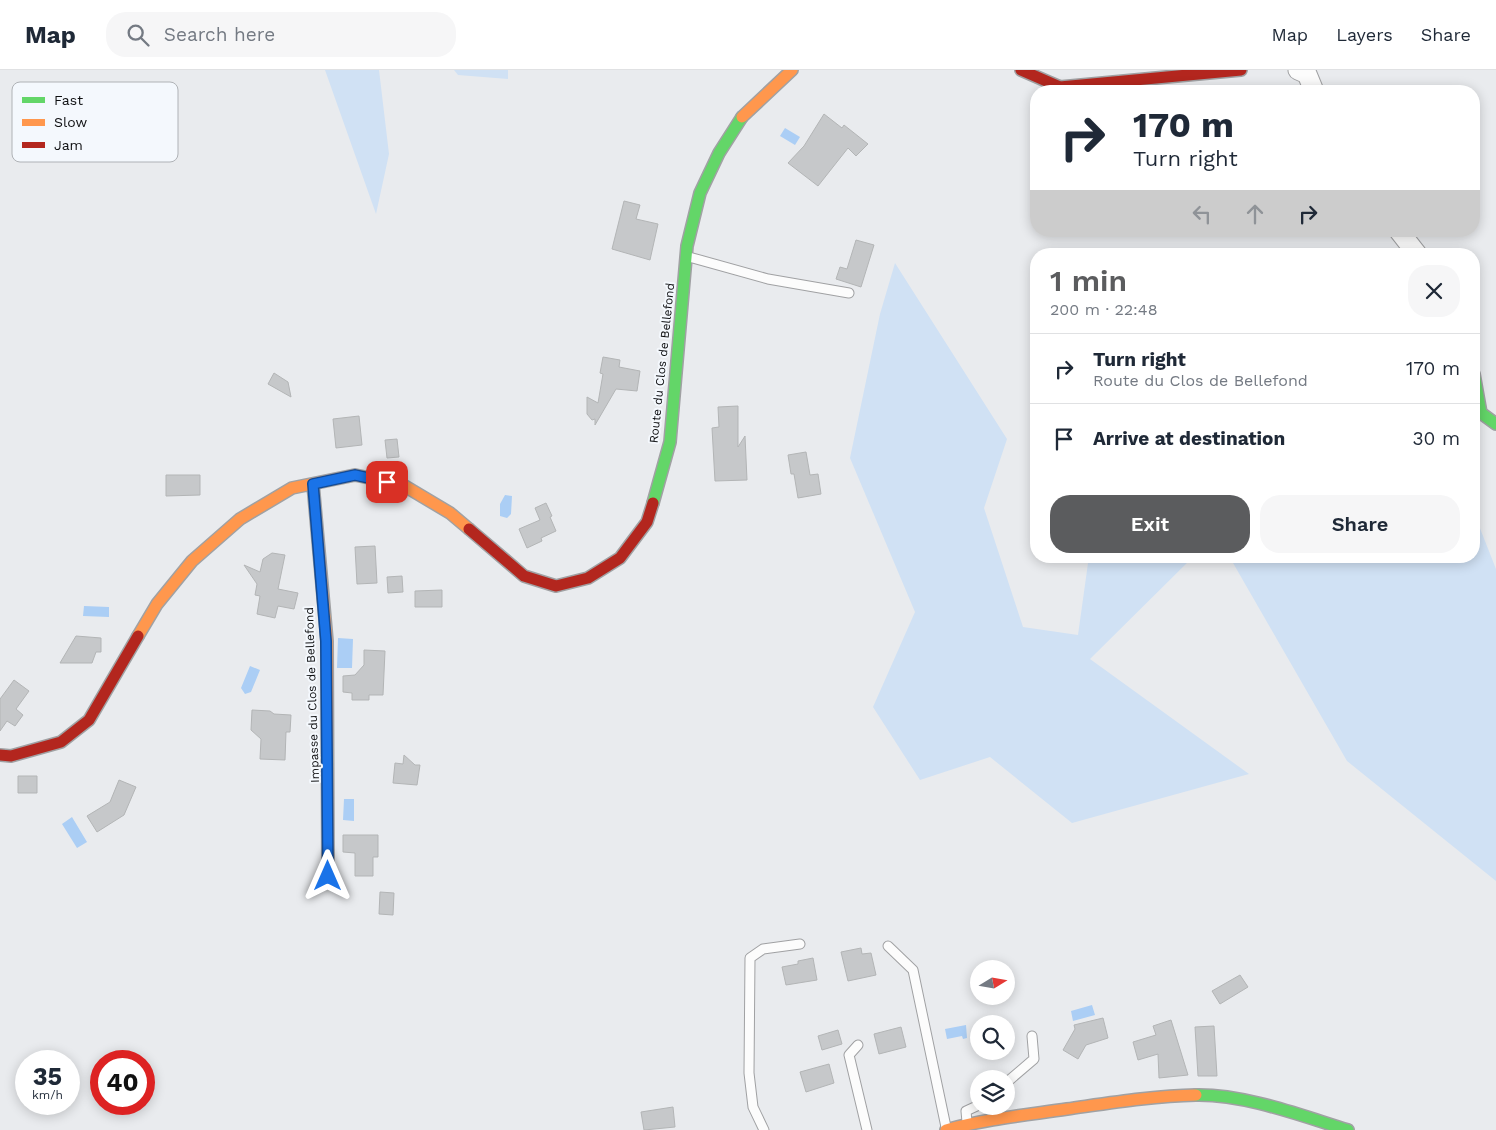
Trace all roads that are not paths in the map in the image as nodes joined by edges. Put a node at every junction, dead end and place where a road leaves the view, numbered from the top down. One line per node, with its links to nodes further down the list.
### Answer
1 (792, 70): 10 (street, Route du Clos de Bellefond)
2 (1021, 70): 5 (street)
3 (1241, 70): 6 (street)
4 (1298, 70): 7 (street)
5 (1058, 85)
6 (1071, 85)
7 (1312, 85)
8 (1404, 237): 9 (street)
9 (1412, 248)
10 (686, 256): 11 (lane); 14 (street, Route du Clos de Bellefond)
11 (848, 293)
12 (1480, 413): 13 (street)
13 (1496, 424)
14 (313, 484): 15 (street, Route du Clos de Bellefond); 16 (street, Impasse du Clos de Bellefond)
15 (0, 756)
16 (328, 876)
17 (800, 944): 24 (lane)
18 (888, 946): 26 (lane)
19 (1032, 1036): 21 (lane)
20 (858, 1045): 25 (lane)
21 (1015, 1075)
22 (970, 1109): 23 (lane)
23 (967, 1124): 26 (street); 27 (street)
24 (764, 1130)
25 (867, 1130)
26 (946, 1130)
27 (1348, 1130)

